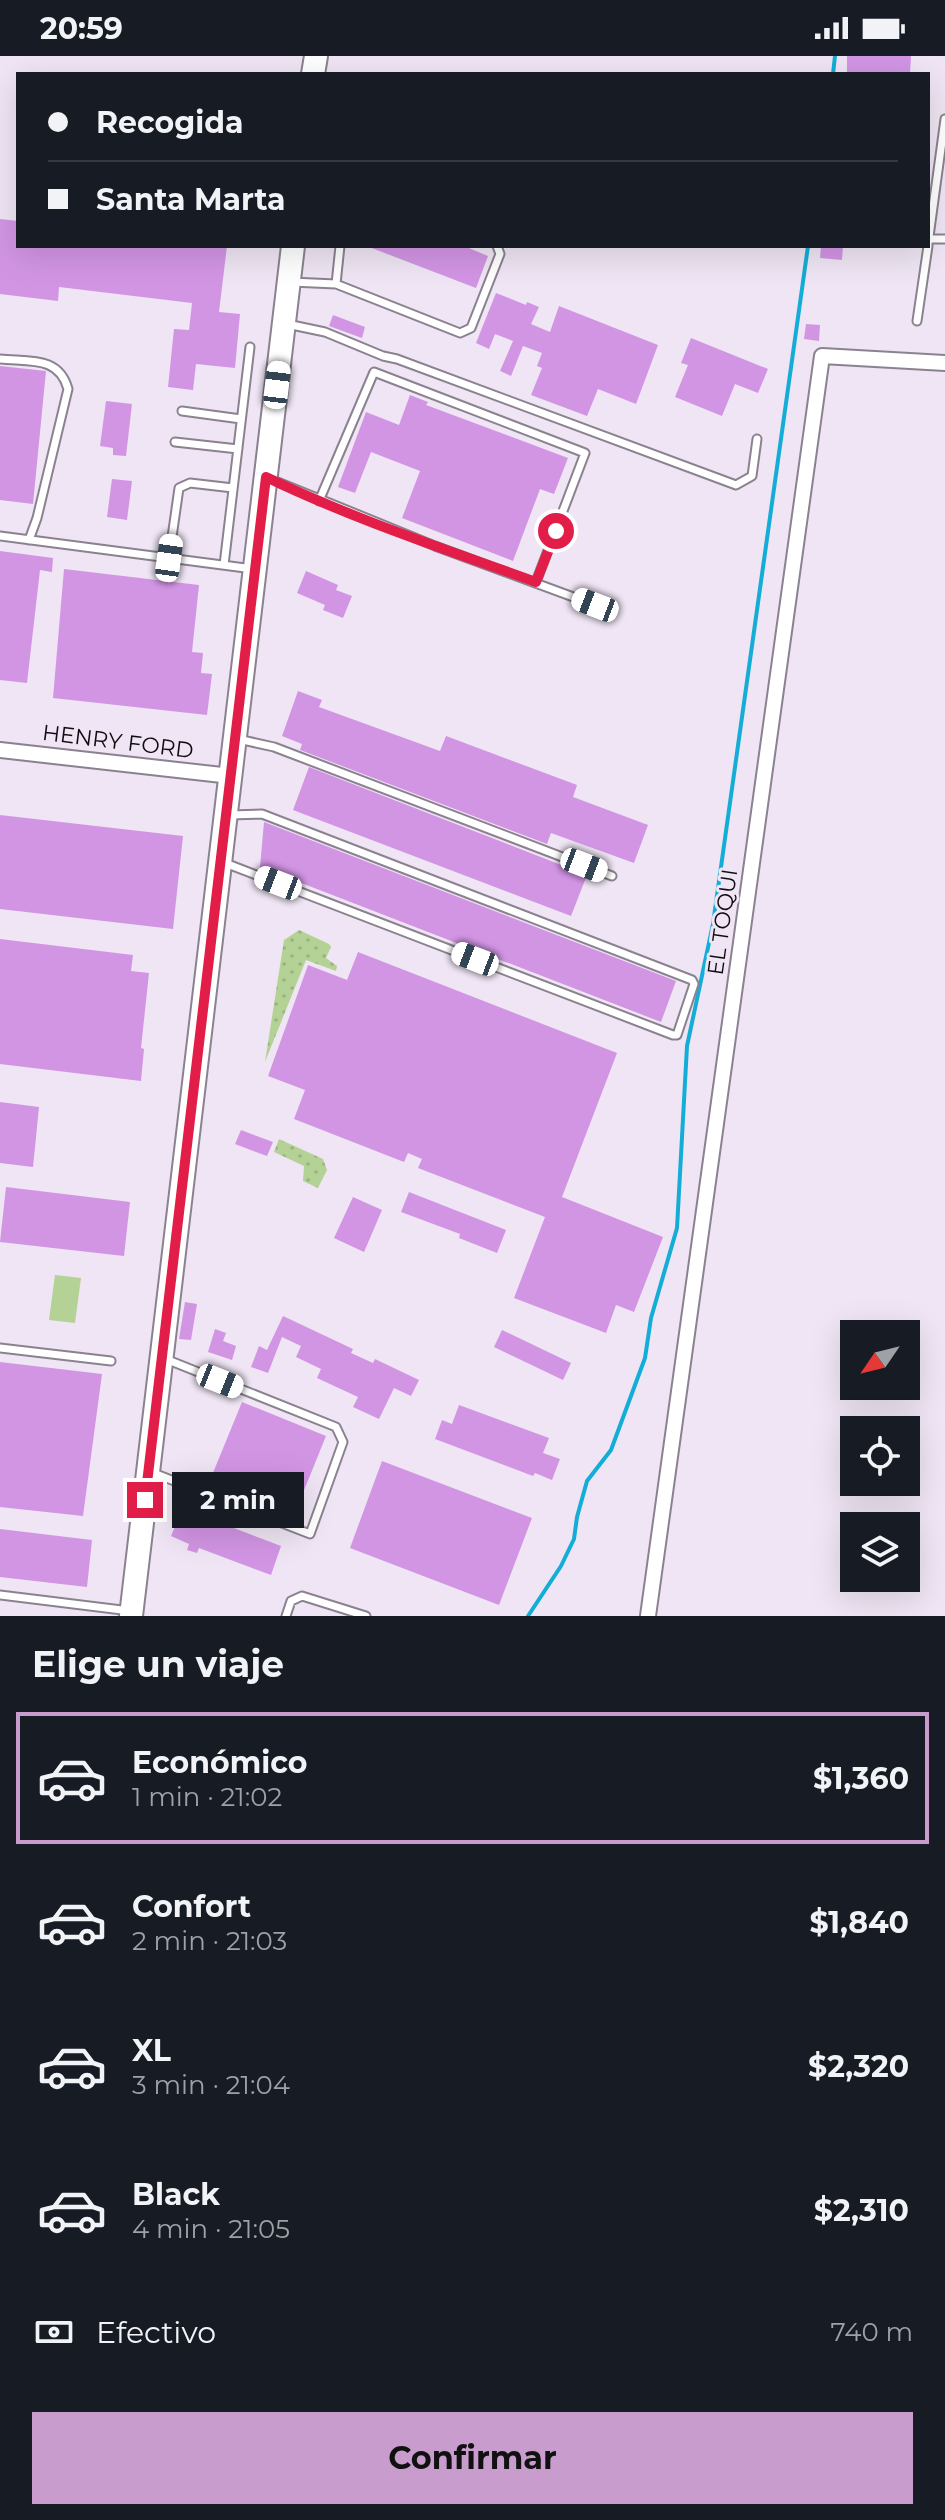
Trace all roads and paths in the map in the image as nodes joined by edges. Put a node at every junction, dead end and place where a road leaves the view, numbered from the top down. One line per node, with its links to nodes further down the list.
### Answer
1 (945, 119): 2 (lane)
2 (930, 228)
3 (293, 248): 7 (main road)
4 (340, 248): 8 (lane)
5 (498, 248): 8 (lane)
6 (927, 248): 9 (lane)
7 (289, 282): 8 (lane); 10 (main road)
8 (336, 284)
9 (917, 321)
10 (284, 323): 16 (lane); 19 (main road)
11 (250, 347): 15 (lane)
12 (0, 359): 23 (lane)
13 (945, 363): 43 (street, EL TOQUI)
14 (182, 411): 15 (lane)
15 (241, 419): 18 (lane)
16 (757, 439)
17 (175, 442): 18 (lane)
18 (238, 449): 20 (lane)
19 (266, 477): 21 (lane); 26 (main road)
20 (233, 488): 24 (lane); 25 (lane)
21 (319, 501): 27 (lane); 27 (lane)
22 (0, 536): 23 (lane)
23 (29, 540): 24 (lane)
24 (169, 558): 25 (lane)
25 (224, 565): 26 (lane)
26 (256, 570): 29 (main road)
27 (536, 582): 28 (lane)
28 (595, 605)
29 (236, 739): 31 (main road); 34 (lane)
30 (0, 750): 31 (street, HENRY FORD)
31 (231, 776): 32 (main road)
32 (227, 815): 33 (main road); 33 (lane)
33 (221, 861): 36 (main road)
34 (612, 876)
35 (0, 1348): 37 (lane)
36 (162, 1358): 38 (main road); 38 (lane)
37 (111, 1361)
38 (149, 1472): 40 (main road)
39 (0, 1595): 40 (lane)
40 (132, 1614)
41 (286, 1616): 42 (lane)
42 (366, 1616)
43 (648, 1616)

